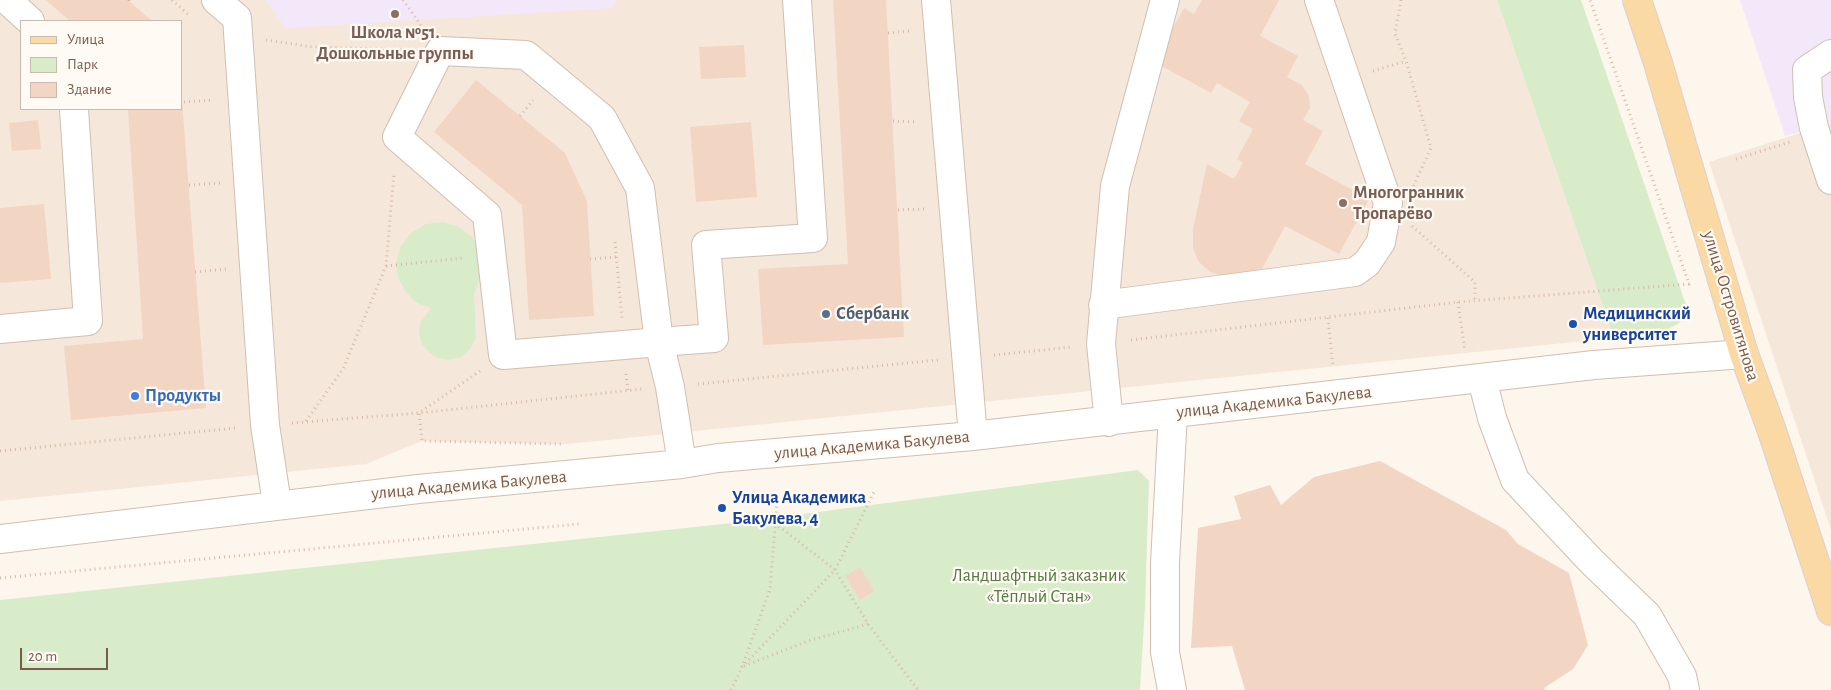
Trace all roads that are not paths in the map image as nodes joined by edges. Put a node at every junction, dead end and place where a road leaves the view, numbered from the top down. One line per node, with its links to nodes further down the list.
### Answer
1 (7, 0): 8 (street)
2 (216, 0): 21 (street)
3 (797, 0): 14 (street)
4 (936, 0): 19 (street)
5 (1165, 0): 12 (street)
6 (1319, 0): 12 (street)
7 (1637, 0): 15 (main road, улица Островитянова)
8 (29, 20)
9 (1831, 54): 11 (street)
10 (74, 110): 13 (street)
11 (1831, 180)
12 (1103, 305): 18 (street)
13 (0, 329)
14 (659, 342): 14 (street); 20 (street)
15 (1744, 354): 16 (street, улица Академика Бакулева); 23 (main road, улица Островитянова)
16 (1476, 380): 17 (street, улица Академика Бакулева); 25 (street)
17 (1173, 413): 18 (street, улица Академика Бакулева); 24 (street)
18 (1109, 422): 19 (street, улица Академика Бакулева)
19 (973, 436): 20 (street, улица Академика Бакулева)
20 (682, 464): 21 (street, улица Академика Бакулева)
21 (277, 504): 22 (street, улица Академика Бакулева)
22 (0, 539)
23 (1831, 611)
24 (1172, 690)
25 (1685, 690)

